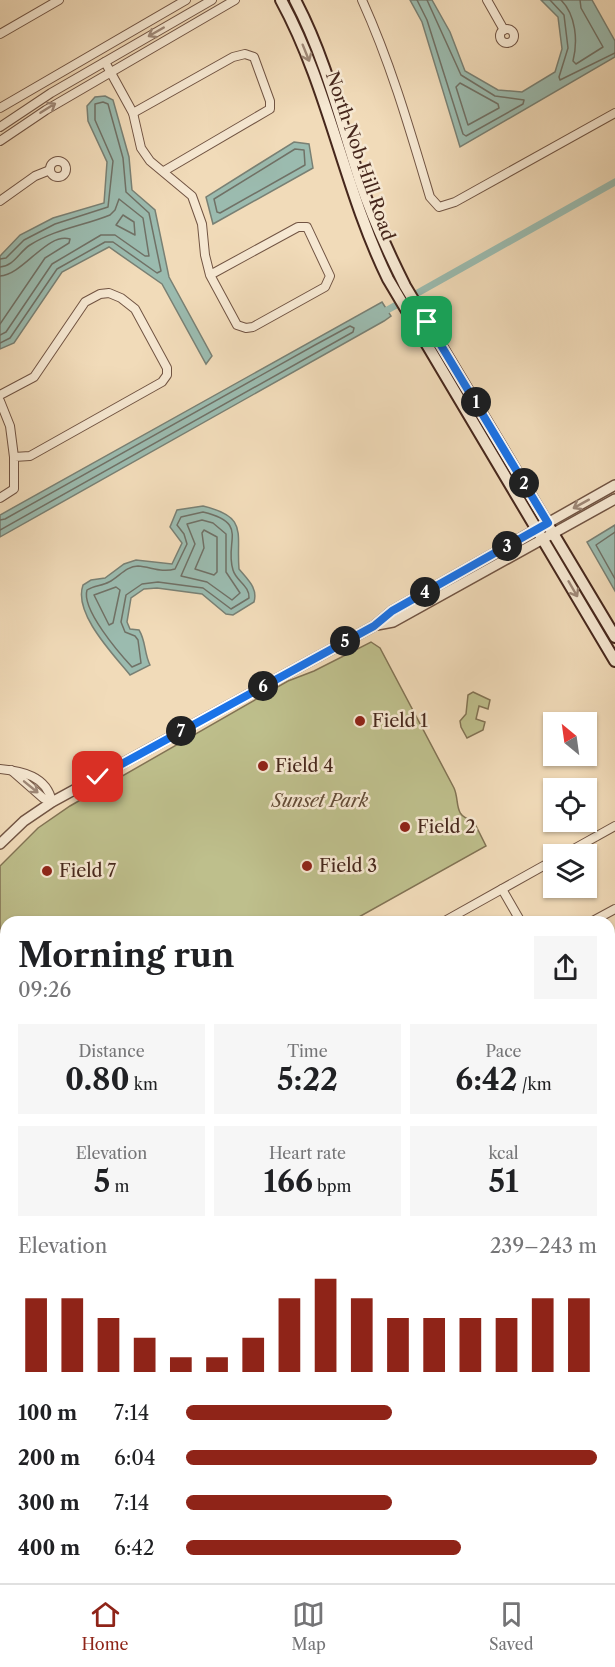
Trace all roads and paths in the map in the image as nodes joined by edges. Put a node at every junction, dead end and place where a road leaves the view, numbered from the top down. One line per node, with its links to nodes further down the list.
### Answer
1 (59, 0): 10 (street)
2 (186, 0): 13 (street)
3 (212, 0): 11 (street, one-way to 11)
4 (235, 0): 12 (street)
5 (281, 0): 29 (main road, North Nob Hill Road, one-way to 29)
6 (295, 0): 28 (main road, North Nob Hill Road)
7 (362, 0): 15 (street)
8 (487, 0): 9 (street)
9 (504, 30)
10 (0, 34)
11 (105, 62): 12 (street); 16 (street)
12 (110, 72): 14 (street); 17 (street, one-way to 12)
13 (0, 108)
14 (133, 113): 19 (street); 19 (street)
15 (615, 113)
16 (0, 127)
17 (0, 141)
18 (50, 170): 20 (street)
19 (164, 171): 21 (street)
20 (0, 201)
21 (210, 275): 21 (street)
22 (0, 395): 24 (street)
23 (0, 401): 24 (street)
24 (14, 457): 26 (street)
25 (615, 485): 28 (street, one-way to 28)
26 (0, 498)
27 (615, 499): 30 (street)
28 (548, 523): 29 (street); 30 (main road, North Nob Hill Road)
29 (540, 533): 30 (street); 32 (main road, North Nob Hill Road, one-way to 32); 34 (street)
30 (554, 533): 31 (main road, North Nob Hill Road)
31 (615, 637)
32 (615, 661)
33 (0, 769): 34 (street)
34 (52, 802): 36 (street)
35 (615, 826): 37 (street)
36 (0, 844)
37 (583, 844)
38 (543, 866): 39 (street)
39 (502, 890): 40 (street); 41 (street)
40 (454, 916)
41 (517, 916)

